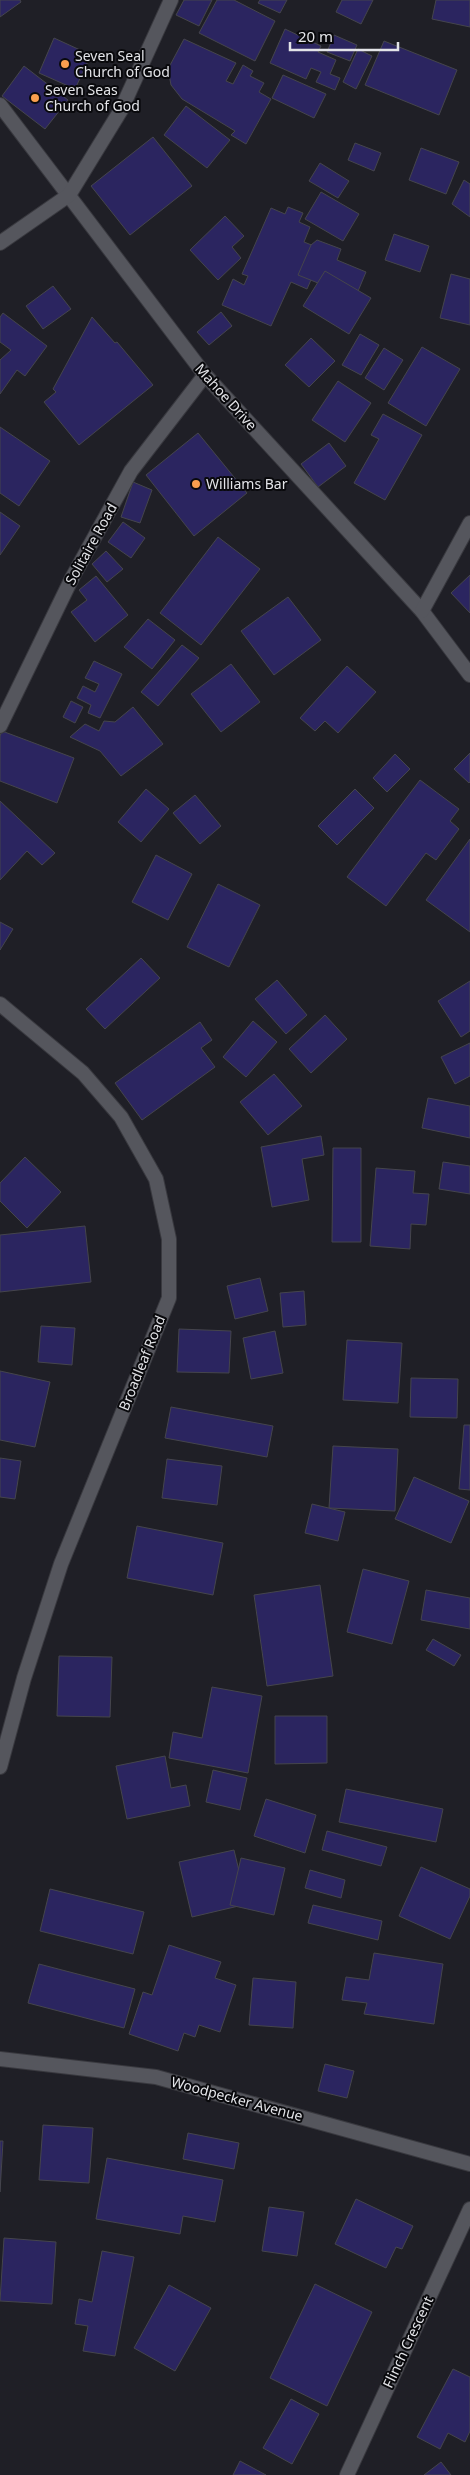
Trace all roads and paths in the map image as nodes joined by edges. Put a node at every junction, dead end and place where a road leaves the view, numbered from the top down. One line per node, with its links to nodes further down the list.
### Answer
1 (171, 0): 3 (street)
2 (0, 105): 3 (street, Mahoe Drive)
3 (69, 194): 4 (street); 5 (street, Mahoe Drive)
4 (0, 243)
5 (205, 375): 7 (street, Mahoe Drive); 9 (street, Solitaire Road)
6 (470, 523): 7 (street)
7 (422, 612): 8 (street, Mahoe Drive)
8 (470, 675)
9 (0, 726)
10 (0, 1004): 11 (street, Broadleaf Road)
11 (0, 1767)
12 (0, 2059): 13 (street, Woodpecker Avenue)
13 (470, 2164)
14 (470, 2209): 15 (street, Flinch Crescent)
15 (347, 2475)

